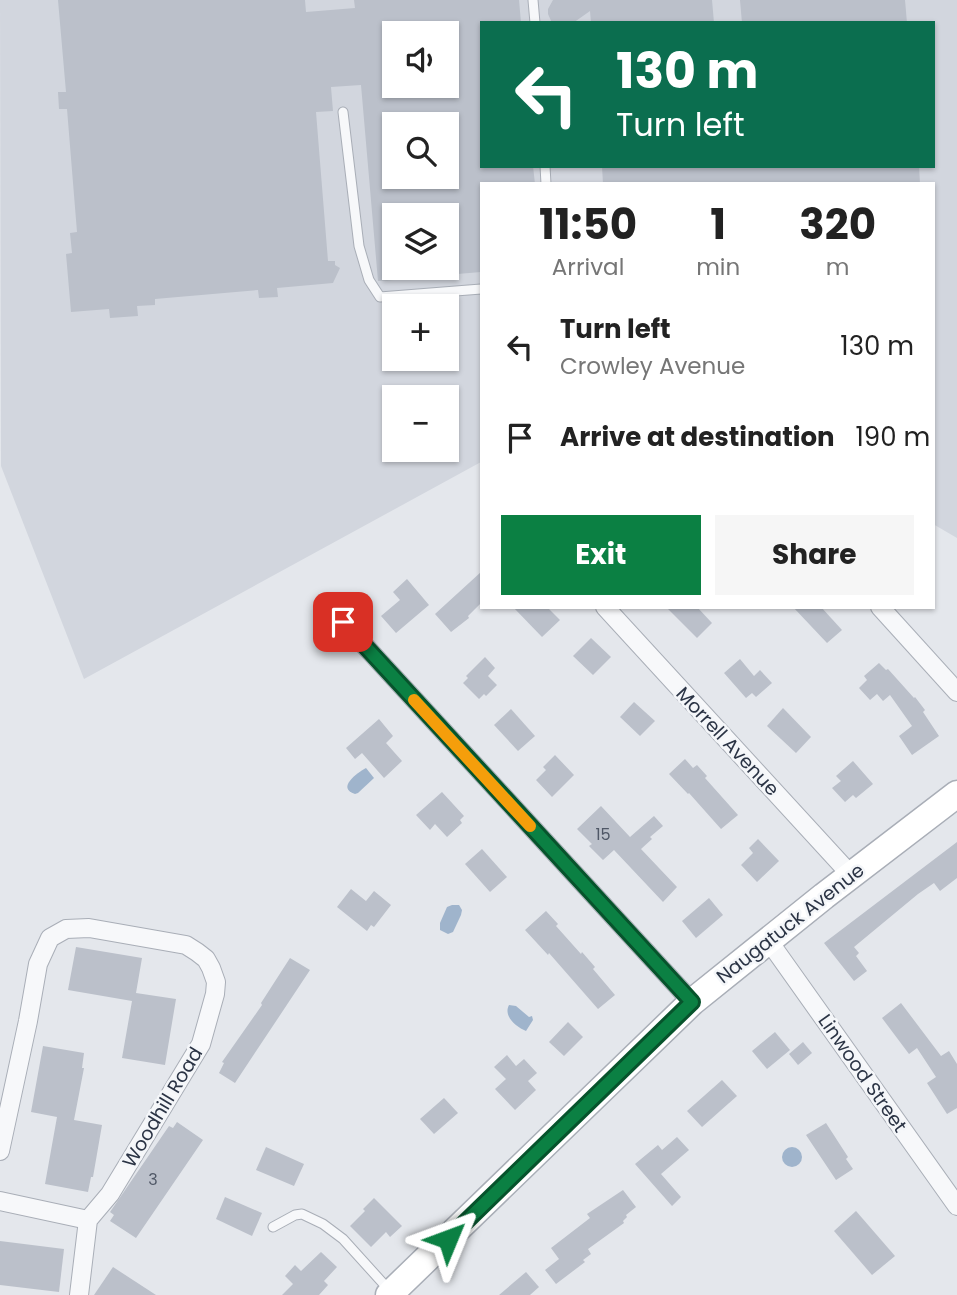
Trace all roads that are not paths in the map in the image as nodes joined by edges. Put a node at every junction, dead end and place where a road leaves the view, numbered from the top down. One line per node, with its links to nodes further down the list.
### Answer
1 (533, 0): 2 (lane)
2 (535, 21)
3 (343, 112): 4 (lane)
4 (480, 289)
5 (607, 609): 10 (street, Morrell Avenue)
6 (882, 609): 8 (street)
7 (343, 622): 12 (street)
8 (957, 692)
9 (957, 794): 10 (main road, Naugatuck Avenue)
10 (851, 875): 11 (main road, Naugatuck Avenue)
11 (768, 940): 12 (main road, Naugatuck Avenue); 15 (street, Linwood Street)
12 (692, 1002): 18 (main road, Naugatuck Avenue)
13 (0, 1151): 16 (street, Woodhill Road)
14 (0, 1201): 16 (street)
15 (957, 1206)
16 (88, 1220): 19 (street)
17 (273, 1227): 18 (lane)
18 (390, 1294)
19 (79, 1295)

